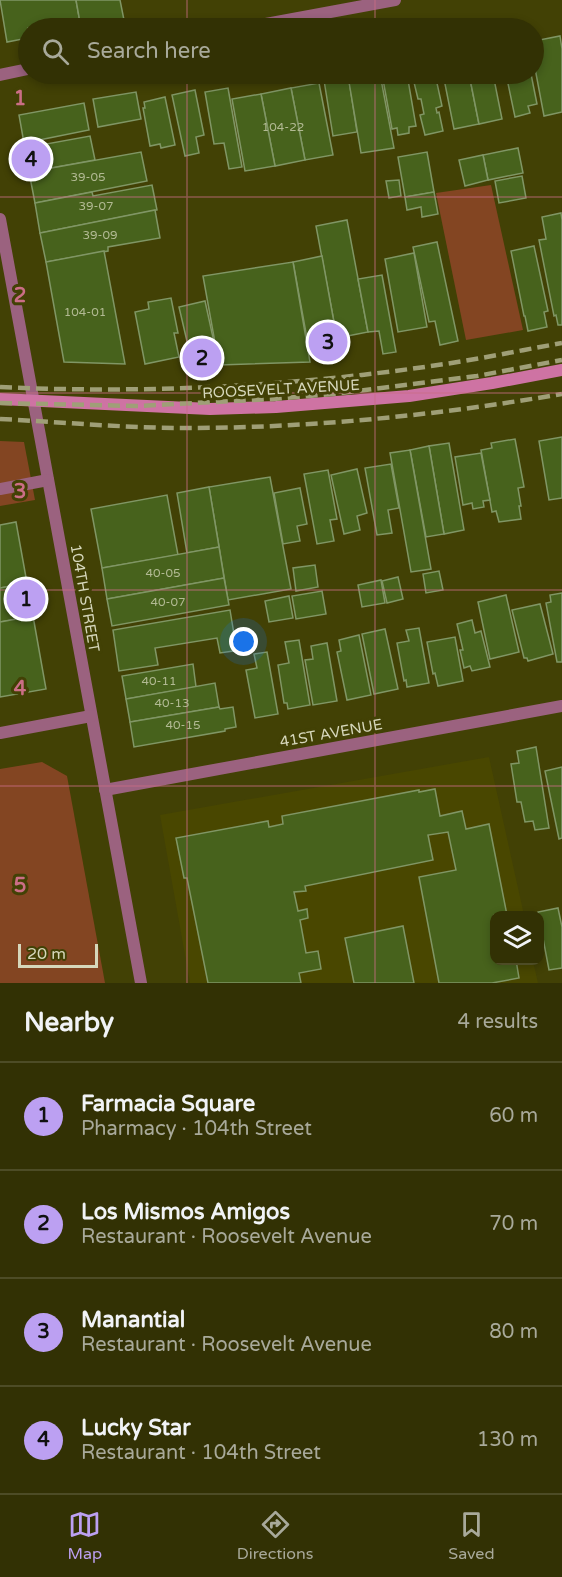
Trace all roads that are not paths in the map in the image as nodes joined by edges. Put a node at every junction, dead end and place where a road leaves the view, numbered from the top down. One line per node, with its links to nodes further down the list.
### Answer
1 (395, 0): 2 (street)
2 (298, 18)
3 (18, 71): 4 (street)
4 (0, 75)
5 (0, 219): 8 (street, 104TH STREET)
6 (562, 370): 8 (main road, ROOSEVELT AVENUE)
7 (0, 399): 8 (main road, ROOSEVELT AVENUE)
8 (33, 401): 9 (street, 104TH STREET)
9 (48, 480): 10 (street); 12 (street, 104TH STREET)
10 (0, 489)
11 (562, 706): 14 (street, 41ST AVENUE)
12 (91, 716): 13 (street); 14 (street, 104TH STREET)
13 (0, 733)
14 (105, 790): 15 (street, 104TH STREET)
15 (141, 983)

